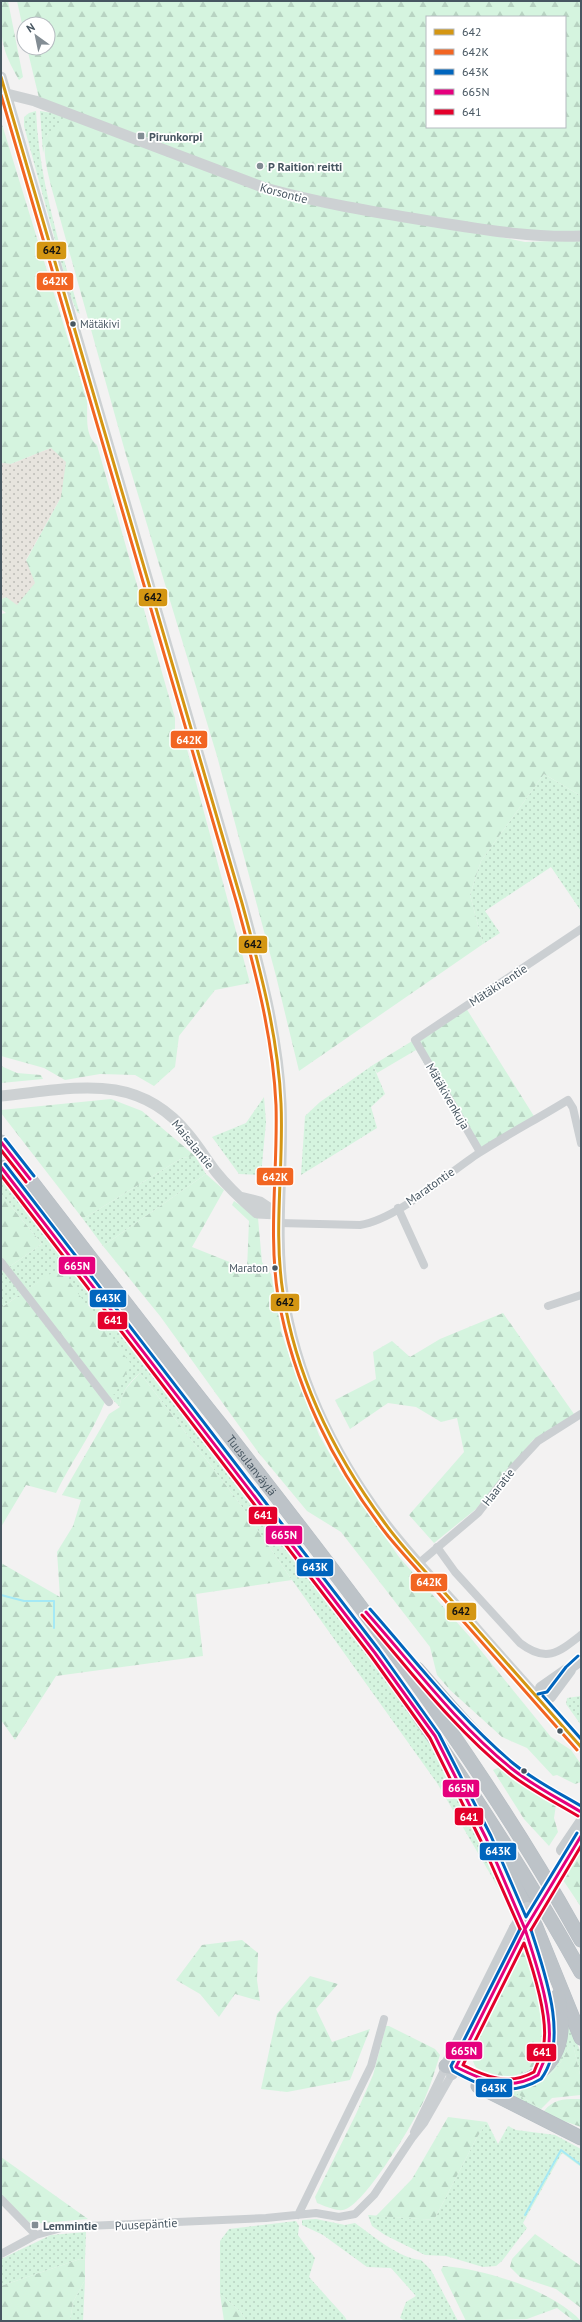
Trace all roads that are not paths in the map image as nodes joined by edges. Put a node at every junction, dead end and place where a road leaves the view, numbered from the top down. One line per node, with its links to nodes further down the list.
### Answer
1 (1, 77): 2 (main road)
2 (4, 93): 3 (main road, Korsontie); 12 (main road)
3 (581, 236)
4 (581, 929): 5 (street, Mätäkiventie)
5 (415, 1040): 9 (street, Mätäkivenkuja)
6 (1, 1096): 12 (main road, Maisalantie)
7 (1, 1142): 21 (highway, Tuusulanväylä)
8 (581, 1143): 9 (street, Maratontie)
9 (480, 1152): 11 (street, Maratontie)
10 (1, 1167): 25 (highway, Tuusulanväylä)
11 (398, 1208): 12 (street, Maratontie); 14 (street)
12 (279, 1219): 20 (main road)
13 (1, 1262): 17 (street)
14 (424, 1265)
15 (581, 1295): 16 (street)
16 (548, 1306)
17 (109, 1402)
18 (581, 1414): 19 (street, Haaratie)
19 (437, 1548): 20 (street, Haaratie); 22 (street)
20 (418, 1564): 24 (main road)
21 (358, 1603): 27 (highway); 31 (highway, Tuusulanväylä)
22 (581, 1635)
23 (581, 1660): 24 (main road)
24 (539, 1699): 26 (main road)
25 (433, 1733): 32 (highway); 33 (highway, Tuusulanväylä)
26 (581, 1747)
27 (581, 1812)
28 (581, 1822): 30 (main road)
29 (581, 1836): 30 (main road)
30 (564, 1854): 36 (main road, bridge)
31 (581, 1940)
32 (550, 1963): 35 (highway); 36 (highway)
33 (581, 1972)
34 (384, 2019): 39 (street)
35 (581, 2038)
36 (452, 2069): 37 (highway); 39 (street, Puusepäntie)
37 (581, 2138)
38 (1, 2200): 40 (street)
39 (298, 2215): 40 (street, Puusepäntie)
40 (36, 2235): 41 (street, Puusepäntie)
41 (1, 2254)

